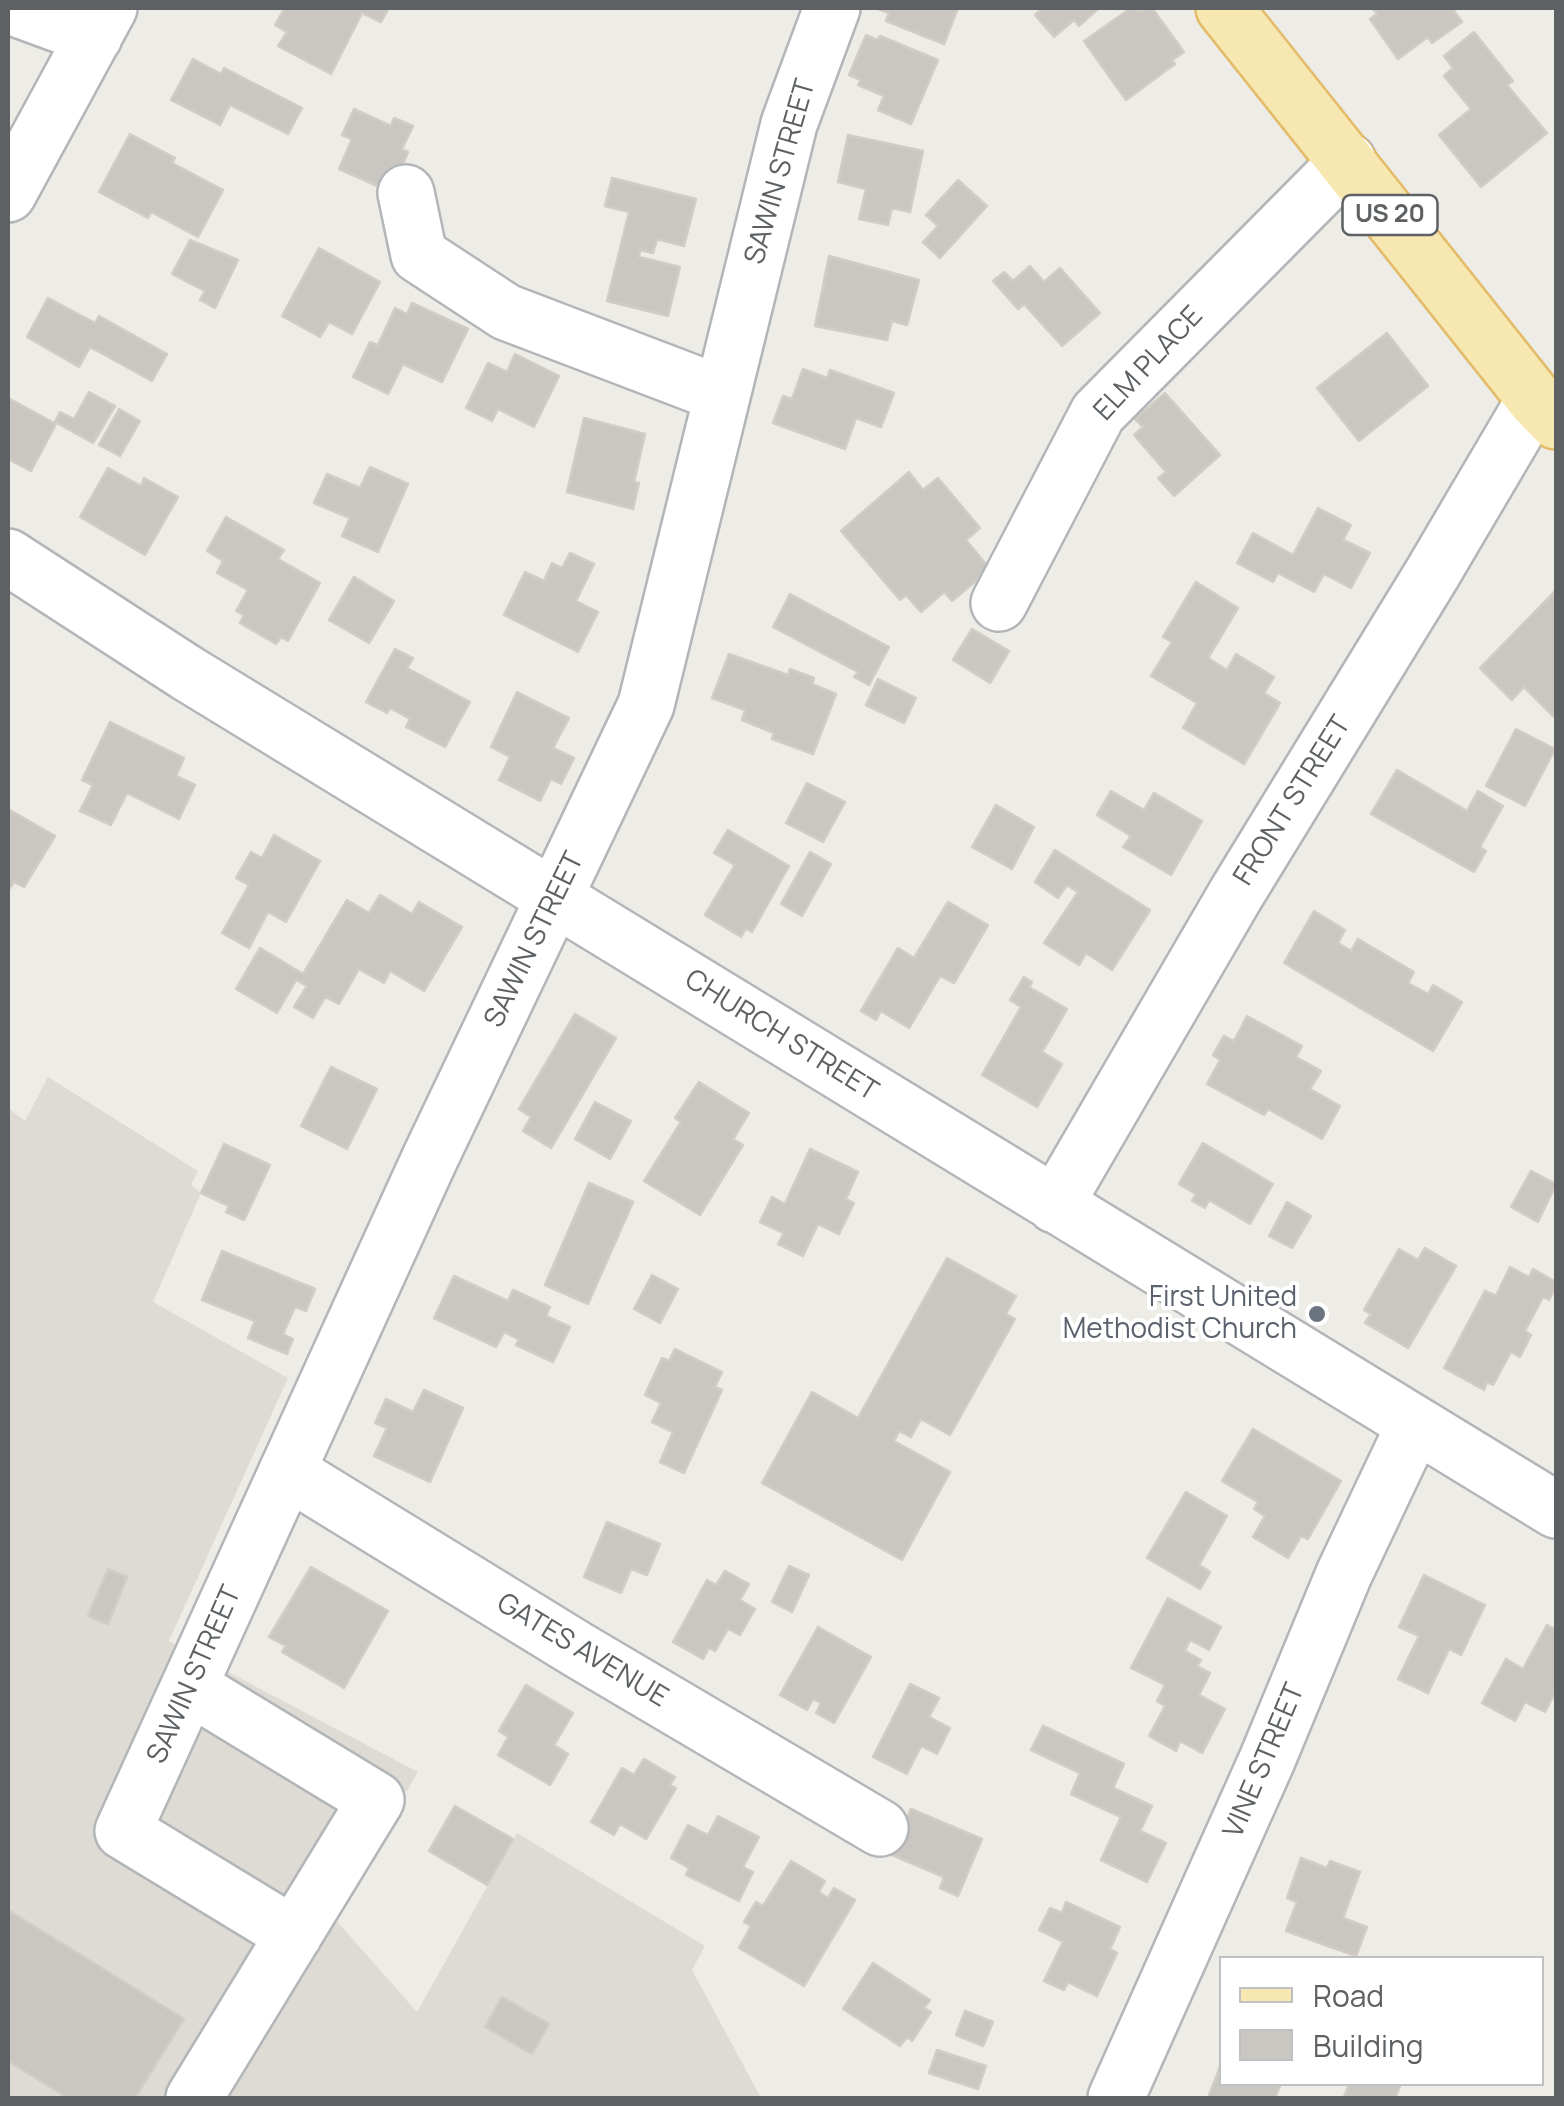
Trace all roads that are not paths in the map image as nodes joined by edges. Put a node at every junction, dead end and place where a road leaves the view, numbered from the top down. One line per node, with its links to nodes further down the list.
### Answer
1 (15, 8): 4 (street)
2 (1224, 8): 5 (main road, US 20)
3 (828, 9): 8 (street, SAWIN STREET)
4 (102, 22): 6 (street)
5 (1348, 161): 9 (main road, US 20); 11 (street, ELM PLACE)
6 (8, 194)
7 (406, 194): 8 (street)
8 (721, 394): 12 (street, SAWIN STREET)
9 (1546, 410): 13 (street, FRONT STREET)
10 (8, 558): 12 (street, CHURCH STREET)
11 (1000, 603)
12 (556, 898): 13 (street, CHURCH STREET); 15 (street, SAWIN STREET)
13 (1055, 1205): 14 (street, CHURCH STREET)
14 (1415, 1424): 16 (street, CHURCH STREET); 21 (street, VINE STREET)
15 (287, 1471): 17 (street, SAWIN STREET); 18 (street, GATES AVENUE)
16 (1556, 1510)
17 (190, 1687): 19 (street, SAWIN STREET); 19 (street)
18 (880, 1828)
19 (294, 1935): 20 (street)
20 (194, 2098)
21 (1116, 2098)

